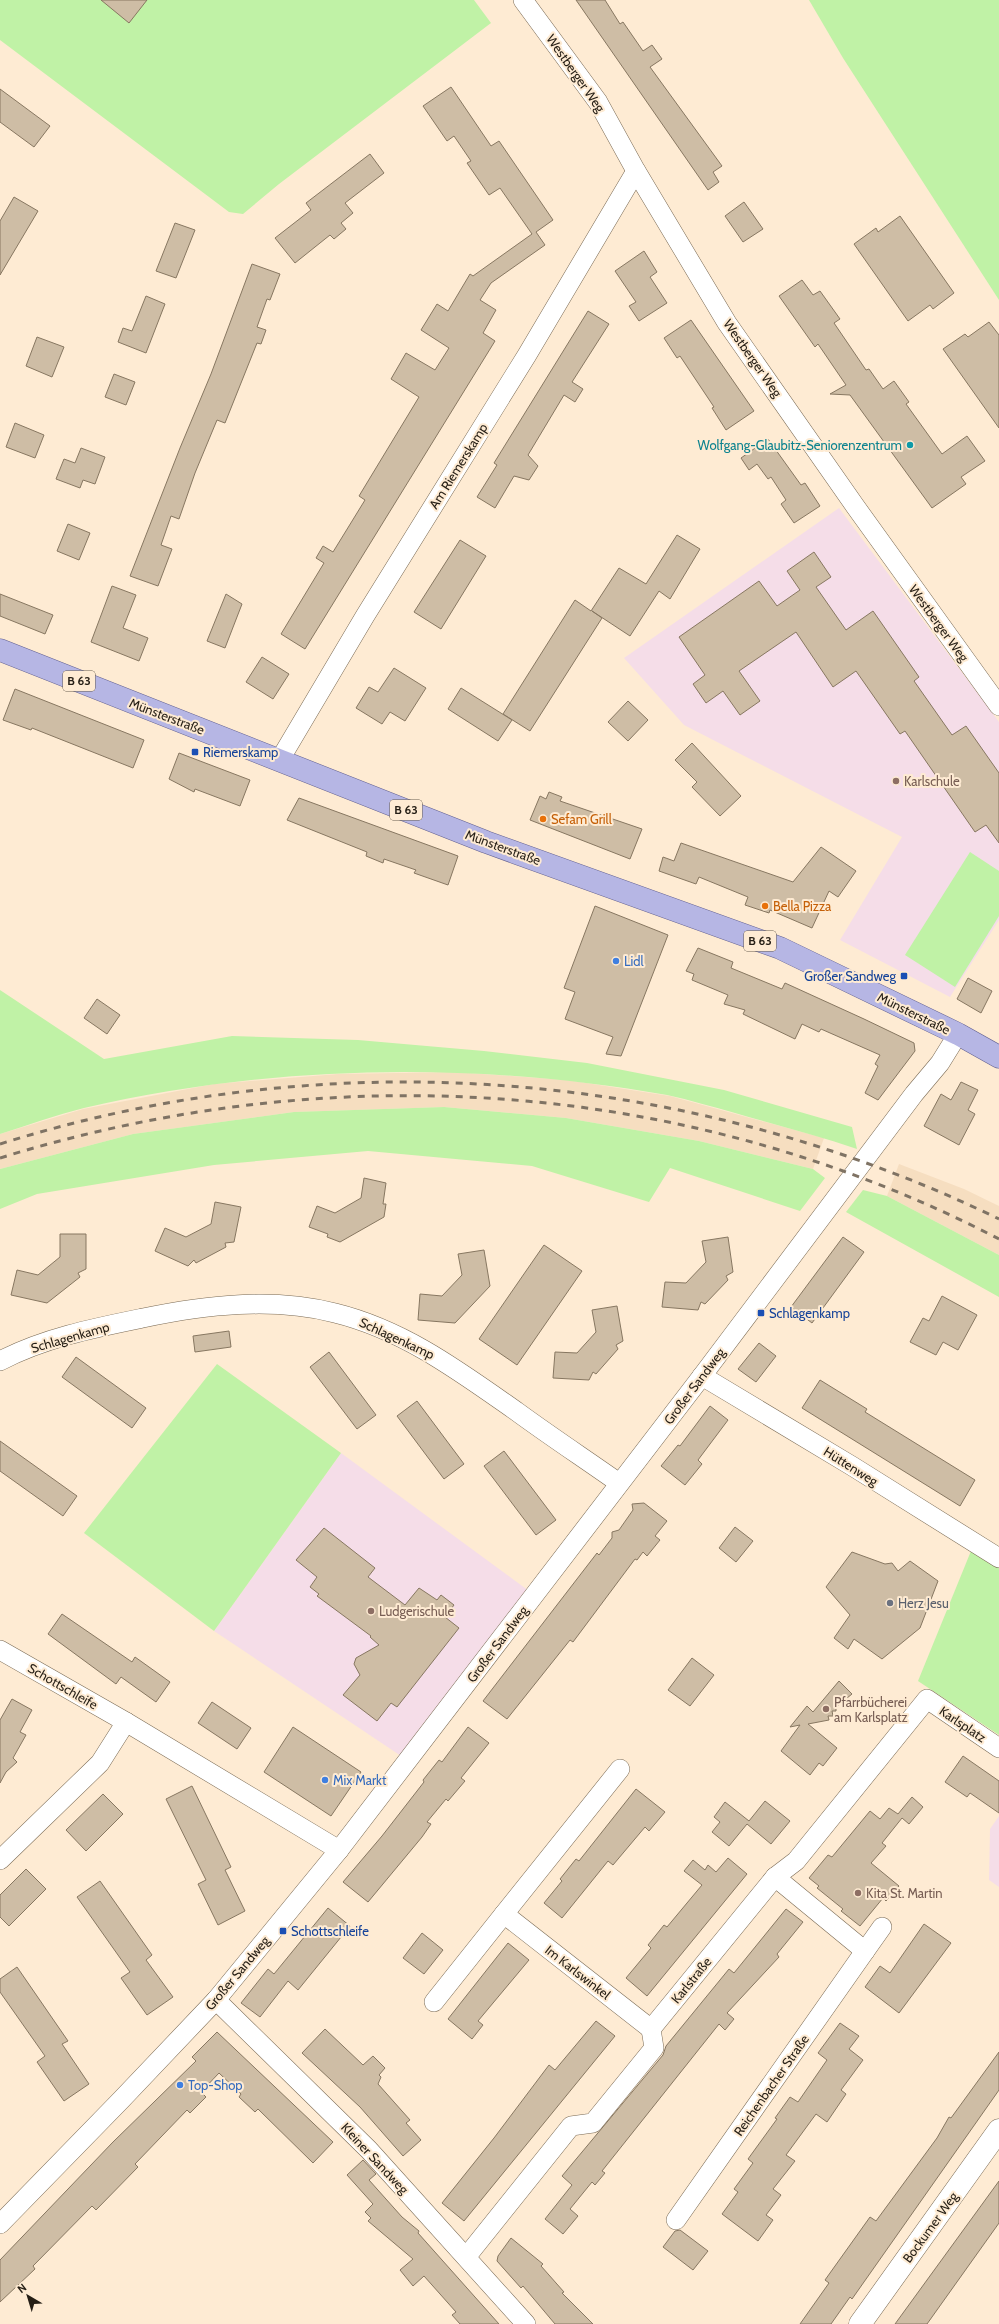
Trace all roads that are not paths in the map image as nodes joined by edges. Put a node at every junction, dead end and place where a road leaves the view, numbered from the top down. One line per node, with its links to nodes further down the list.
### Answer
1 (523, 0): 2 (street, Westberger Weg)
2 (636, 171): 4 (street, Westberger Weg); 5 (street, Am Riemerskamp)
3 (0, 650): 5 (main road, Münsterstraße / B 63)
4 (999, 706)
5 (279, 761): 6 (main road, Münsterstraße / B 63)
6 (958, 1034): 7 (main road, Münsterstraße / B 63); 9 (street, Großer Sandweg)
7 (999, 1057)
8 (0, 1361): 10 (street, Schlagenkamp)
9 (702, 1376): 10 (street, Großer Sandweg); 11 (street, Hüttenweg)
10 (620, 1483): 17 (street, Großer Sandweg)
11 (999, 1558)
12 (0, 1650): 14 (street, Schottschleife)
13 (927, 1699): 15 (street, Karlsplatz); 19 (street, Karlstraße)
14 (126, 1722): 17 (street, Schottschleife); 18 (street)
15 (999, 1748)
16 (620, 1768): 20 (street)
17 (339, 1850): 23 (street, Großer Sandweg)
18 (0, 1860)
19 (775, 1877): 22 (street); 25 (street, Karlstraße)
20 (504, 1914): 24 (street); 25 (street, Im Karlswinkel)
21 (882, 1927): 22 (street, Reichenbacher Straße)
22 (865, 1951): 27 (street, Reichenbacher Straße)
23 (216, 2000): 28 (street, Großer Sandweg); 29 (street, Kleiner Sandweg)
24 (434, 2002)
25 (652, 2029): 29 (street)
26 (999, 2130): 31 (main road, Bockumer Weg)
27 (676, 2220)
28 (0, 2224)
29 (466, 2256): 30 (street, Kleiner Sandweg)
30 (526, 2324)
31 (860, 2324)

